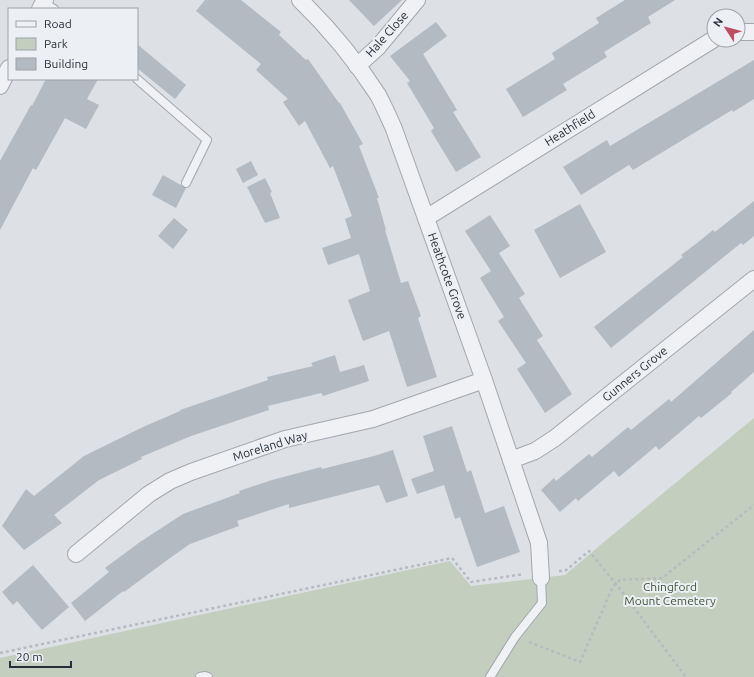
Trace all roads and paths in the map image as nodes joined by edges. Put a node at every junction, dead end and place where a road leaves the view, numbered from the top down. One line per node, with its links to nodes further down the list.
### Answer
1 (300, 0): 4 (street, Heathcote Grove)
2 (417, 0): 4 (street, Hale Close)
3 (706, 44): 9 (street, Heathfield)
4 (357, 66): 9 (street, Heathcote Grove)
5 (8, 70): 7 (street)
6 (138, 80): 8 (lane)
7 (0, 86)
8 (186, 183)
9 (426, 218): 11 (street, Heathcote Grove)
10 (754, 279): 12 (street, Gunners Grove)
11 (484, 380): 12 (street, Heathcote Grove); 14 (street, Moreland Way)
12 (511, 460): 16 (street, Heathcote Grove)
13 (754, 505): 17 (path)
14 (76, 554)
15 (565, 571): 17 (path)
16 (541, 575): 18 (lane); 19 (path)
17 (616, 584): 18 (path); 23 (path)
18 (515, 637): 22 (lane)
19 (0, 653)
20 (200, 677): 21 (lane)
21 (208, 677)
22 (490, 677)
23 (686, 677)

